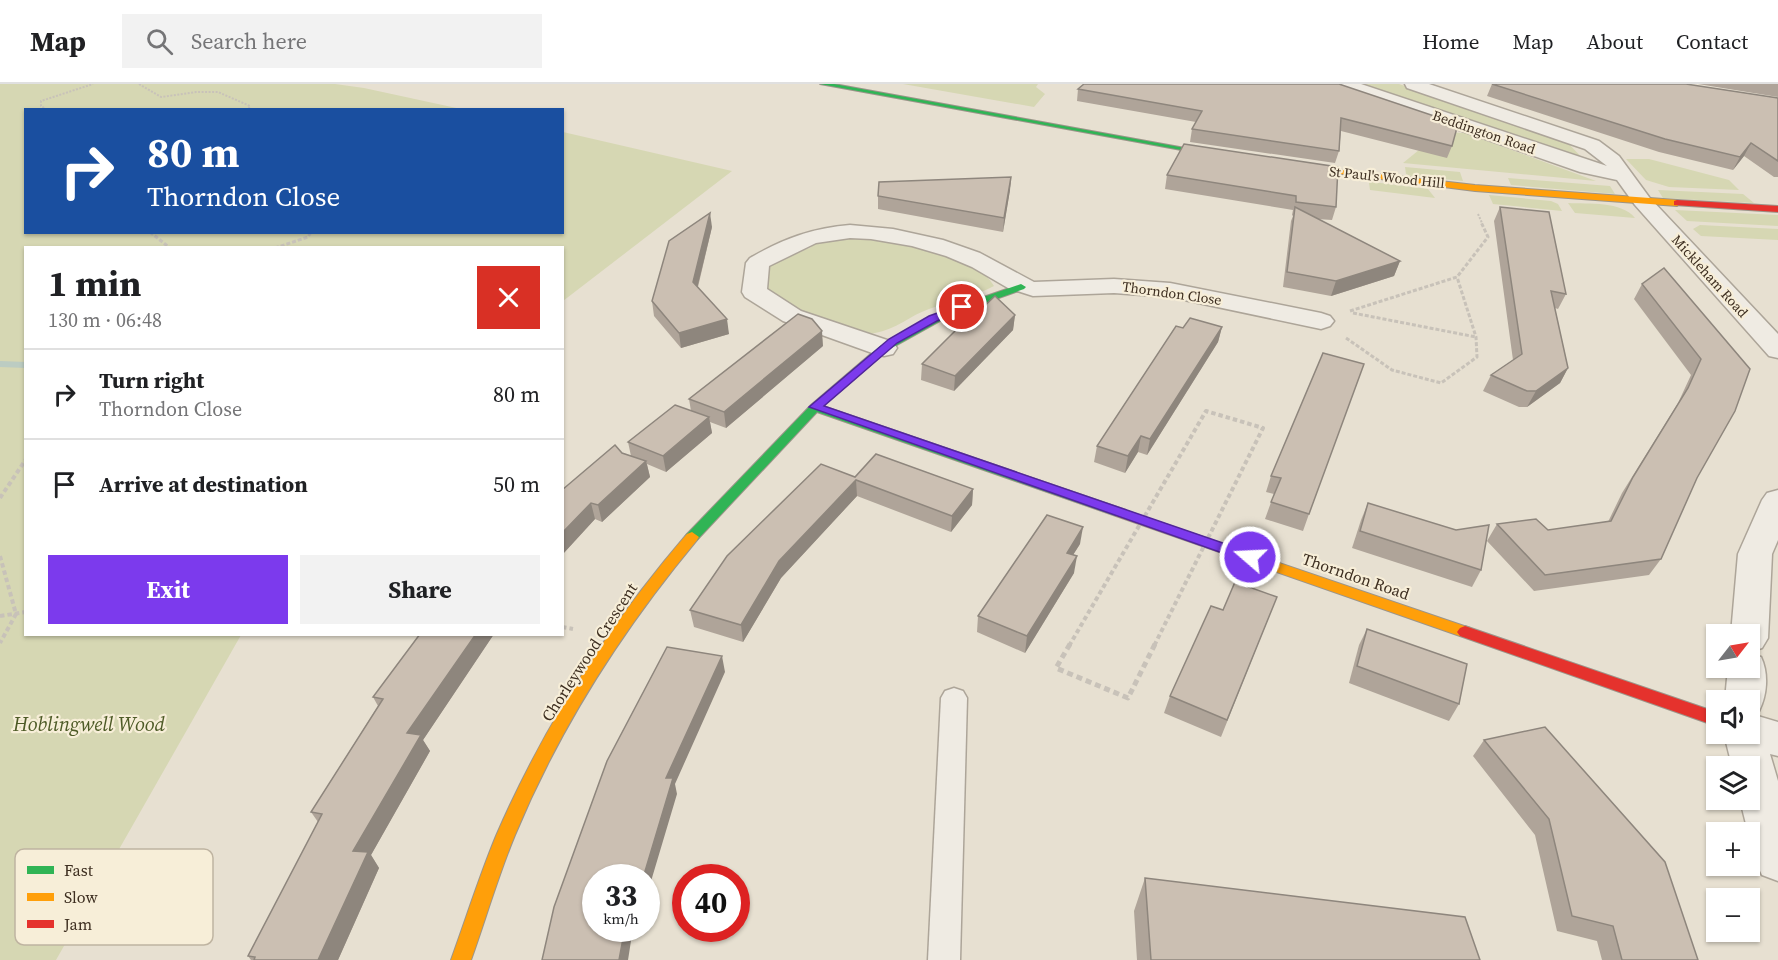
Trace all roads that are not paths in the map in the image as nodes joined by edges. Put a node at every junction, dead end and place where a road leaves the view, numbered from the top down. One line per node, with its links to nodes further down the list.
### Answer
1 (823, 84): 6 (street)
2 (1345, 84): 8 (street, Beddington Road)
3 (1413, 84): 5 (street, Beddington Road)
4 (1473, 84): 5 (street)
5 (1441, 93): 8 (street, Beddington Road)
6 (1243, 158)
7 (1277, 164): 9 (street, St Paul's Wood Hill)
8 (1625, 176): 9 (street, Beddington Road)
9 (1642, 201): 10 (street, St Paul's Wood Hill); 14 (street, Mickleham Road)
10 (1778, 209)
11 (1021, 287): 12 (street, Thorndon Close); 13 (street, Thorndon Close); 13 (street, Thorndon Close)
12 (1321, 321)
13 (884, 348): 15 (street, Thorndon Close)
14 (1778, 350)
15 (815, 407): 19 (street, Thorndon Road); 24 (street, Chorleywood Crescent)
16 (1778, 500): 17 (street)
17 (1750, 624)
18 (954, 698): 25 (lane)
19 (1706, 716)
20 (1760, 733): 21 (street)
21 (1778, 739)
22 (1747, 744): 23 (street)
23 (1778, 860)
24 (461, 960)
25 (944, 960)

